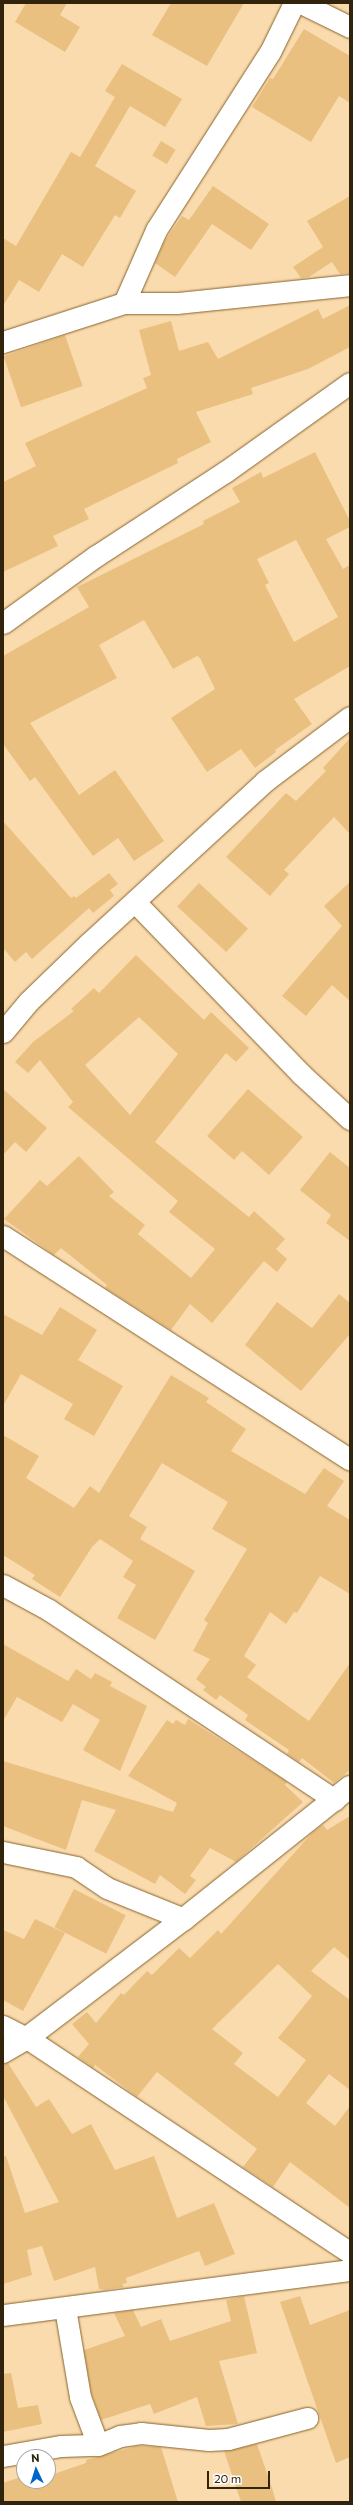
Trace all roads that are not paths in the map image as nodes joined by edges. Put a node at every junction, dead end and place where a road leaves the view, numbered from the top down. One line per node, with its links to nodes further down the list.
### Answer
1 (294, 3): 5 (street)
2 (301, 3): 3 (street)
3 (350, 28)
4 (350, 285): 5 (street)
5 (124, 303): 6 (street)
6 (3, 342)
7 (350, 383): 8 (street)
8 (3, 623)
9 (350, 717): 10 (street)
10 (135, 902): 11 (street); 12 (street)
11 (3, 1032)
12 (350, 1119)
13 (3, 1236): 14 (street)
14 (350, 1460)
15 (3, 1585): 16 (street)
16 (343, 1794): 18 (street)
17 (3, 1852): 18 (street)
18 (184, 1919): 20 (street)
19 (3, 2026): 20 (street)
20 (27, 2038): 21 (street); 22 (street)
21 (3, 2052)
22 (350, 2253)
23 (350, 2270): 24 (street)
24 (65, 2308): 25 (street); 27 (street)
25 (3, 2315)
26 (307, 2418): 27 (street)
27 (98, 2445): 28 (street)
28 (3, 2456)

